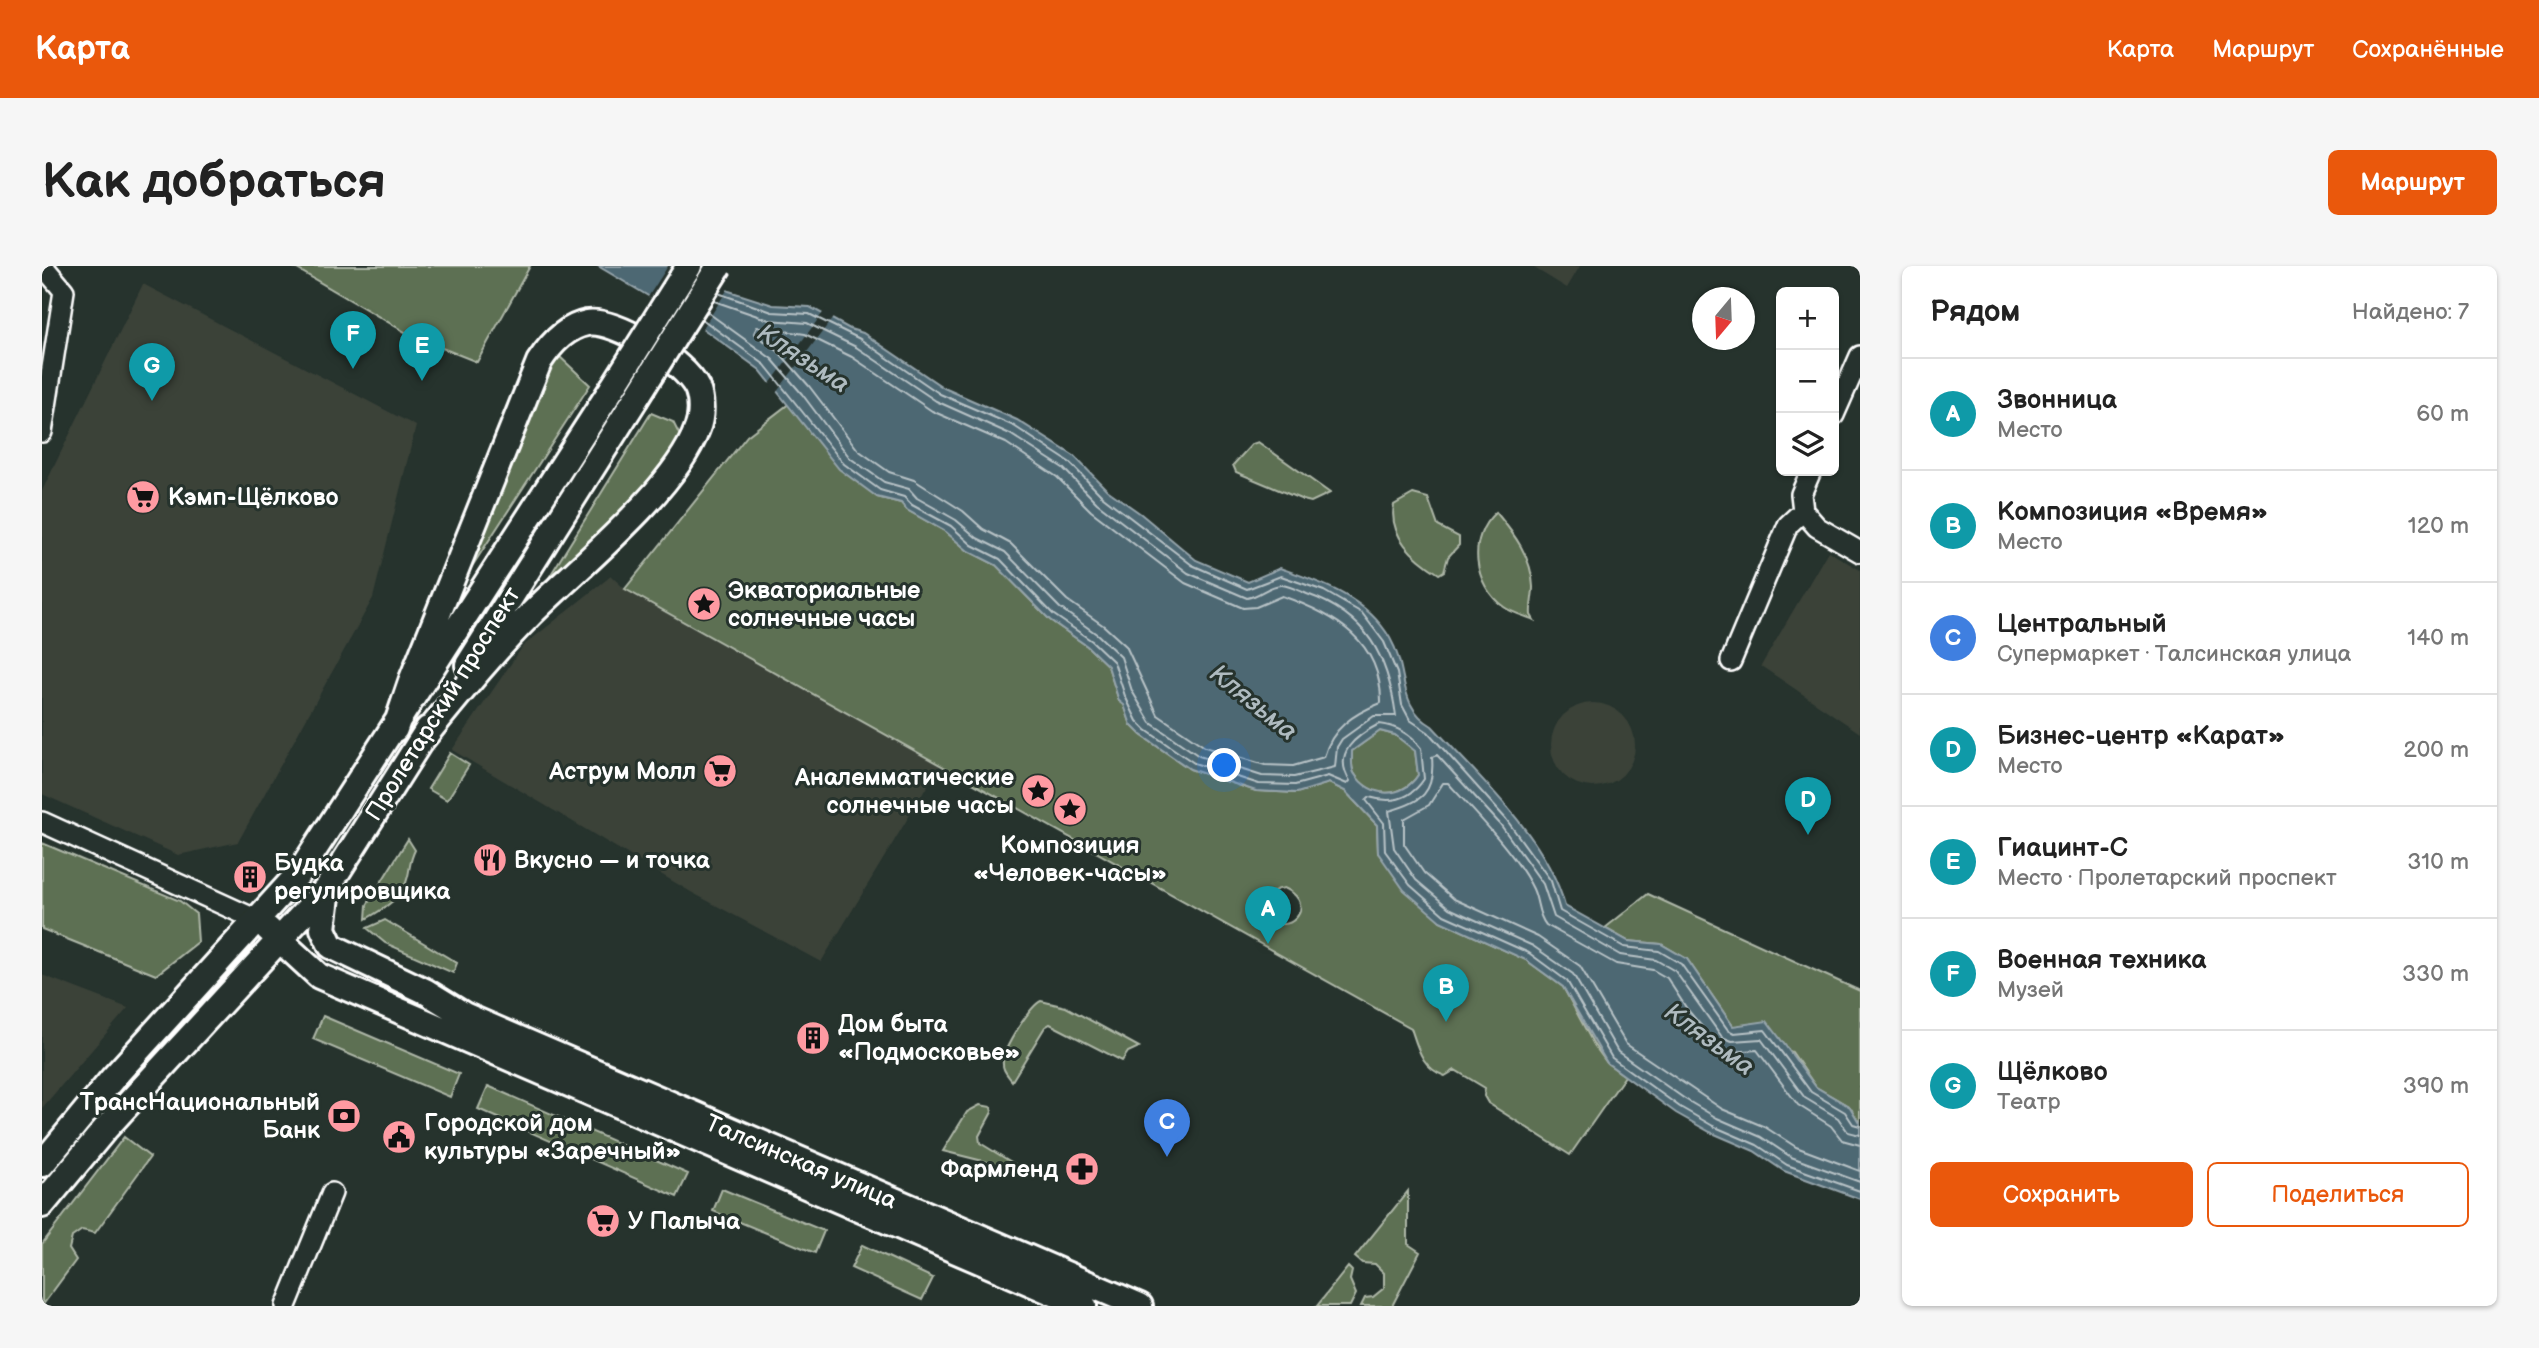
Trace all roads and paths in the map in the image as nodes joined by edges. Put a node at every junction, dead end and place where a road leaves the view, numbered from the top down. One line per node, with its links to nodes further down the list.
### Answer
1 (43, 266): 6 (street)
2 (690, 266): 11 (main road, Пролетарский проспект, bridge)
3 (719, 266): 12 (main road, Пролетарский проспект, bridge)
4 (1860, 356): 5 (street)
5 (1835, 413)
6 (42, 432)
7 (1809, 476): 8 (street)
8 (1803, 511): 9 (street); 10 (street)
9 (1860, 552)
10 (1731, 661)
11 (395, 729): 12 (main road); 15 (main road, Пролетарский проспект)
12 (420, 742): 14 (main road, Пролетарский проспект)
13 (42, 822): 15 (street)
14 (328, 887): 16 (main road, Пролетарский проспект); 22 (main road, Талсинская улица)
15 (257, 920): 16 (main road, Талсинская улица); 17 (main road, Пролетарский проспект)
16 (280, 940): 19 (main road, Пролетарский проспект); 21 (main road, Талсинская улица)
17 (42, 1164)
18 (332, 1193): 20 (street)
19 (42, 1205)
20 (286, 1306)
21 (1084, 1306)
22 (1140, 1306)

